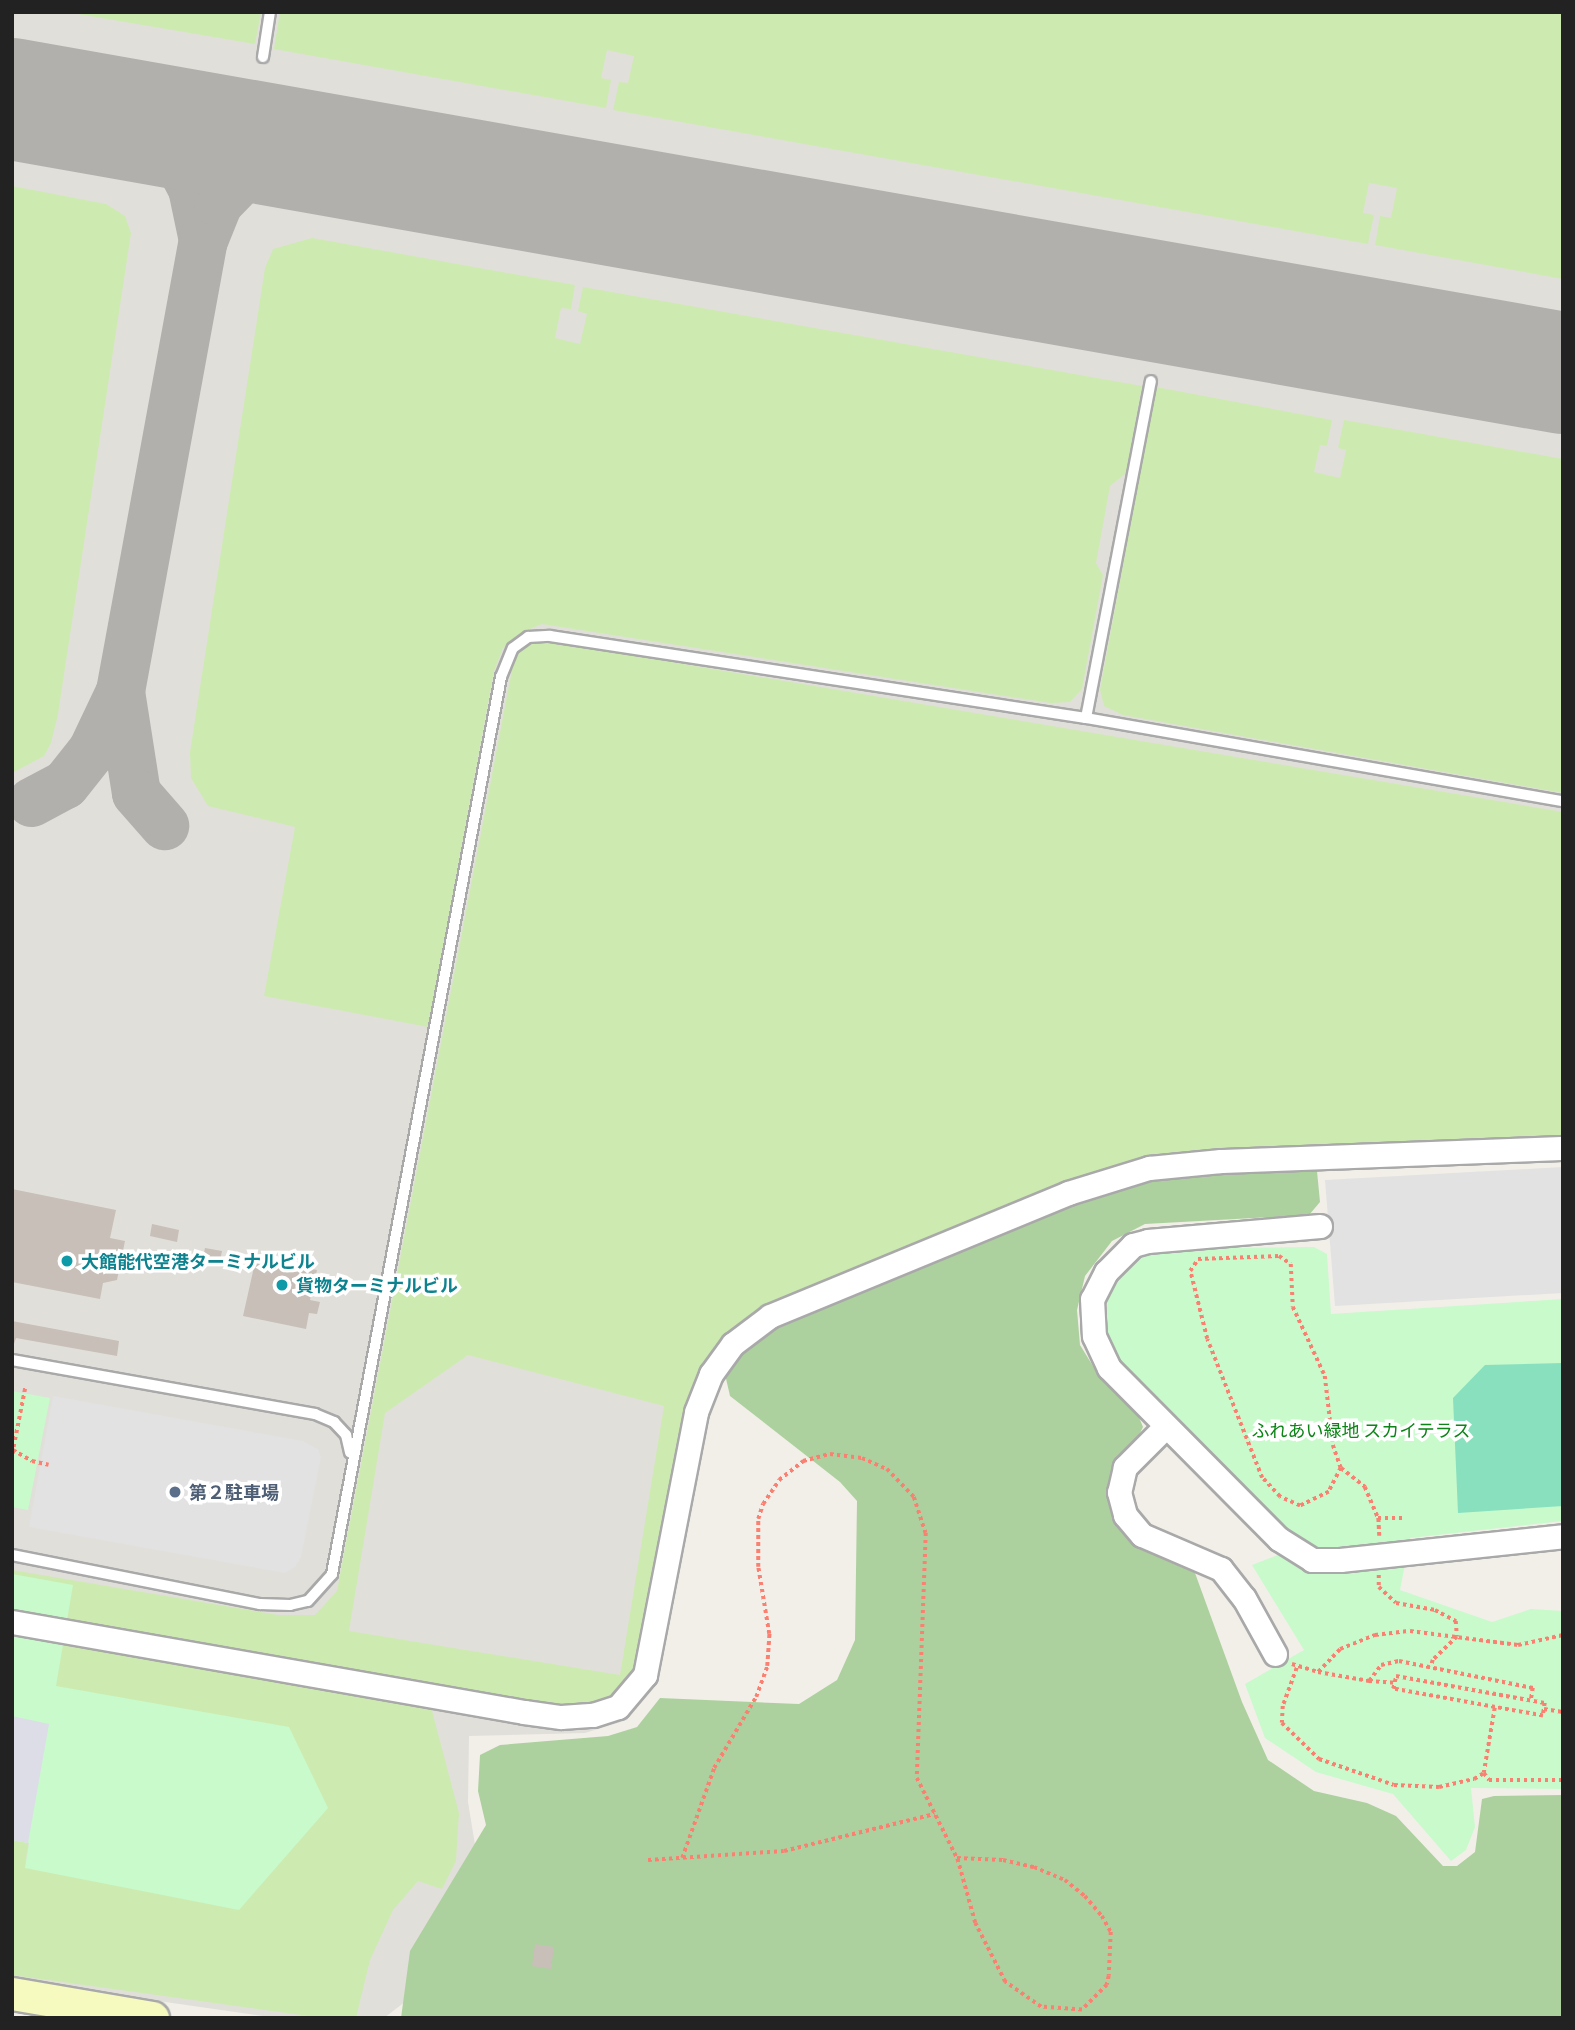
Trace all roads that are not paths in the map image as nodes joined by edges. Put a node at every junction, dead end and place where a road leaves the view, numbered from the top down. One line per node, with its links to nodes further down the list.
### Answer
1 (270, 12): 2 (lane)
2 (263, 58)
3 (1151, 381): 4 (lane)
4 (1086, 718): 5 (lane); 10 (lane)
5 (1563, 801)
6 (1563, 1147): 13 (street)
7 (1320, 1226): 9 (street)
8 (12, 1360): 10 (lane)
9 (1165, 1427): 11 (street); 14 (street)
10 (352, 1459): 12 (lane)
11 (1563, 1536)
12 (12, 1555)
13 (12, 1622)
14 (1275, 1654)
15 (12, 1993): 16 (main road)
16 (153, 2018)

